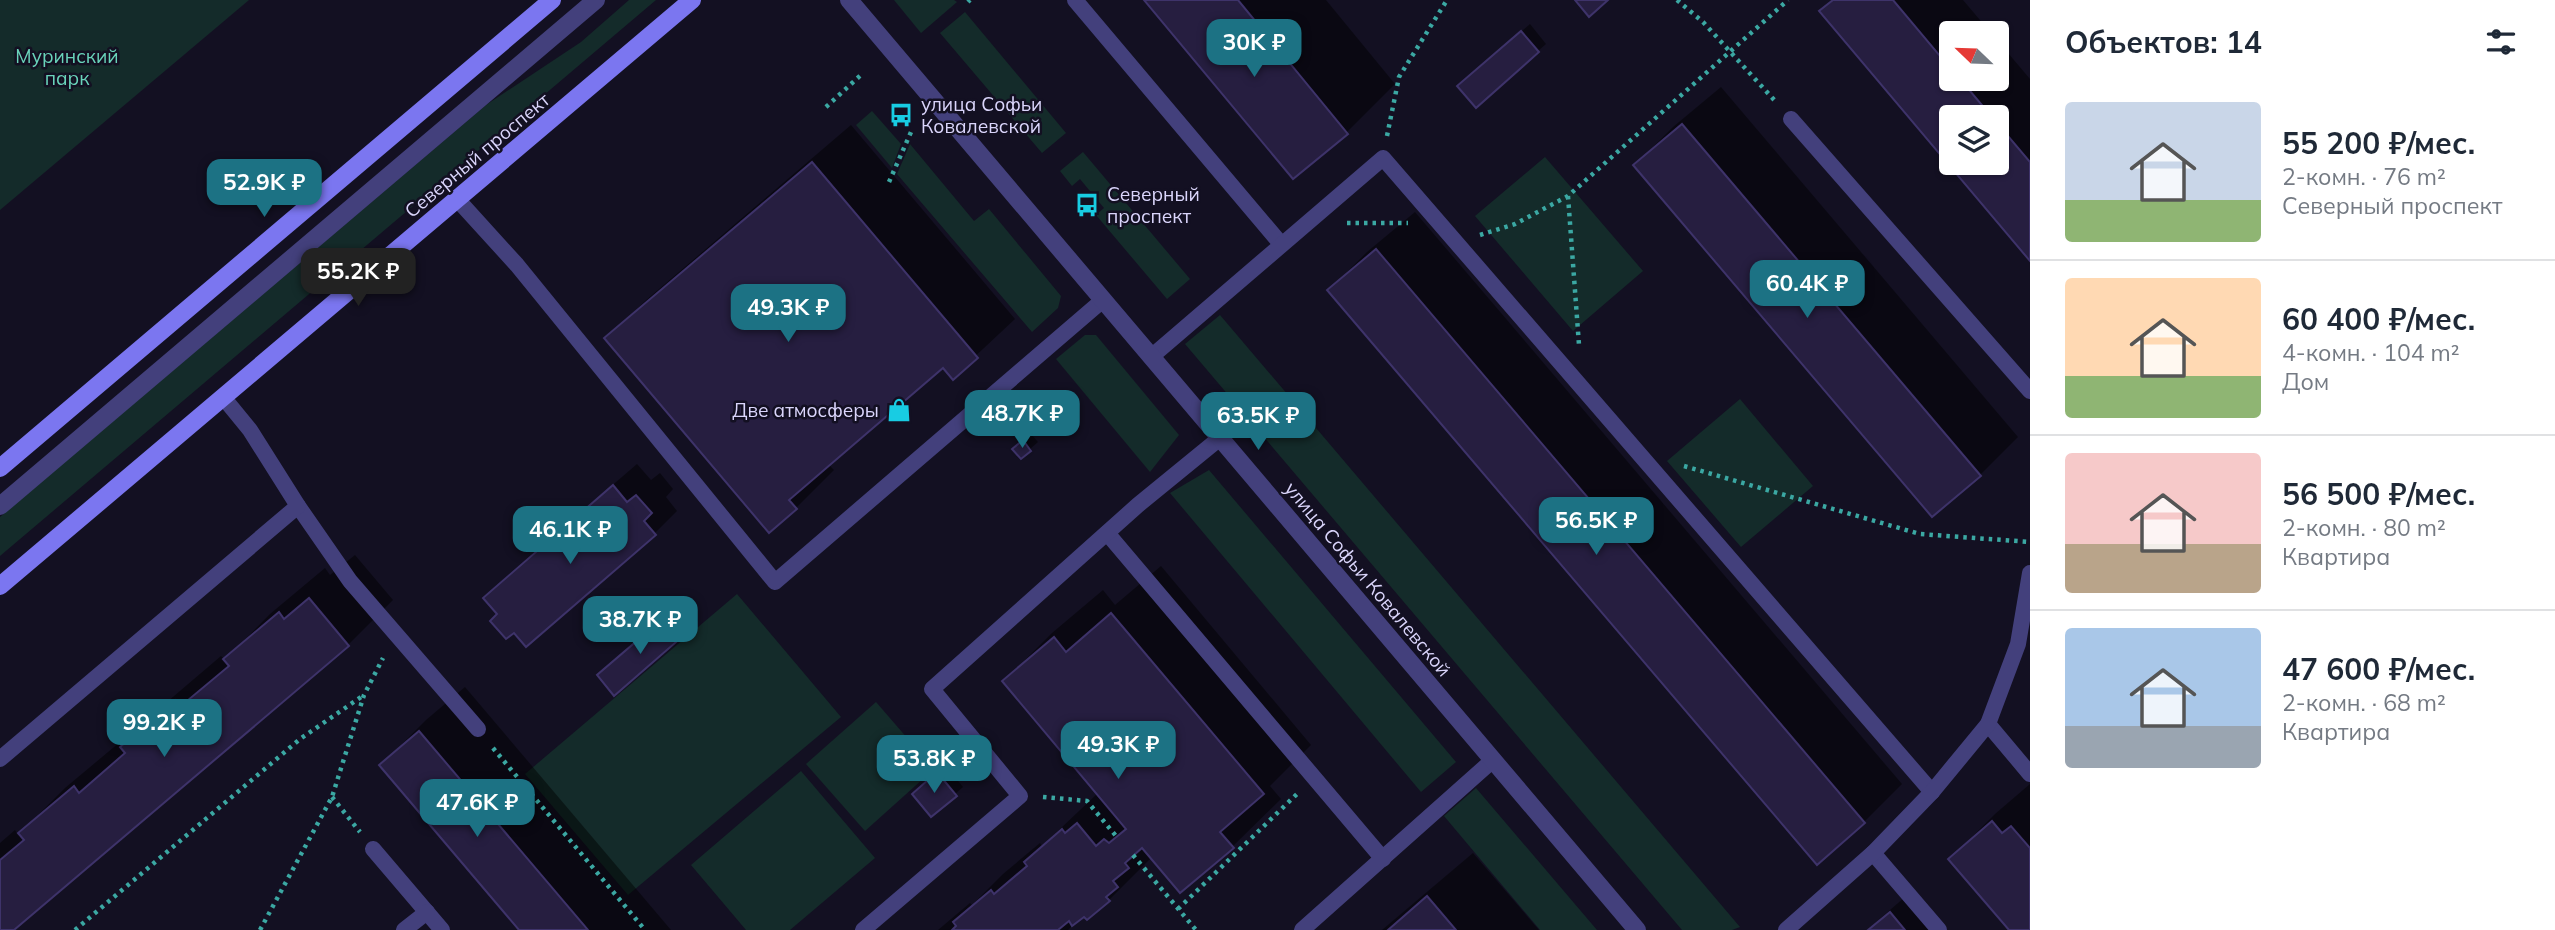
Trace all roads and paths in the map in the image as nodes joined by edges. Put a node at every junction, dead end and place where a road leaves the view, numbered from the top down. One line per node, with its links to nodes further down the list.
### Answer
1 (552, 0): 29 (main road)
2 (596, 0): 30 (street)
3 (692, 0): 17 (main road, Северный проспект)
4 (849, 0): 22 (street, улица Софьи Ковалевской)
5 (1075, 0): 21 (lane)
6 (1447, 0): 14 (path)
7 (1677, 0): 9 (path)
8 (1788, 0): 9 (path)
9 (1731, 51): 12 (path); 16 (path)
10 (862, 74): 11 (path)
11 (826, 107)
12 (1791, 119): 25 (lane)
13 (911, 132): 15 (path)
14 (1383, 158): 18 (lane); 19 (lane)
15 (889, 182)
16 (1568, 196): 20 (path); 24 (path)
17 (457, 199): 22 (lane); 26 (main road, Северный проспект)
18 (1307, 223): 19 (path); 21 (lane)
19 (1440, 224): 20 (lane)
20 (1456, 242): 24 (lane)
21 (1281, 244): 23 (lane)
22 (1103, 300): 23 (street, улица Софьи Ковалевской)
23 (1151, 356): 27 (street, улица Софьи Ковалевской)
24 (1583, 388): 28 (lane)
25 (2030, 391)
26 (223, 397): 31 (lane); 35 (main road, Северный проспект)
27 (1220, 438): 32 (lane); 41 (street, улица Софьи Ковалевской)
28 (1636, 451): 33 (path); 44 (lane)
29 (0, 468)
30 (0, 506)
31 (298, 506): 36 (lane); 40 (lane)
32 (1107, 533): 43 (lane); 45 (lane)
33 (2030, 542)
34 (2030, 573): 38 (lane)
35 (0, 586)
36 (395, 634): 37 (path); 39 (lane)
37 (365, 695): 46 (path); 54 (path)
38 (1988, 724): 42 (lane); 44 (lane)
39 (478, 729): 58 (path)
40 (0, 759)
41 (1493, 760): 51 (lane); 62 (street, улица Софьи Ковалевской)
42 (2030, 774)
43 (1314, 777): 51 (lane); 52 (path)
44 (1932, 792): 49 (lane)
45 (1020, 796): 47 (path); 59 (lane)
46 (332, 797): 48 (path); 55 (path)
47 (1116, 836)
48 (373, 849): 53 (lane)
49 (1873, 853): 63 (lane); 64 (lane)
50 (1133, 855): 52 (path)
51 (1383, 859): 61 (lane)
52 (1178, 909): 60 (path)
53 (427, 912): 56 (lane); 57 (lane)
54 (75, 930)
55 (260, 930)
56 (404, 930)
57 (442, 930)
58 (645, 930)
59 (863, 930)
60 (1196, 930)
61 (1302, 930)
62 (1637, 930)
63 (1786, 930)
64 (1939, 930)

